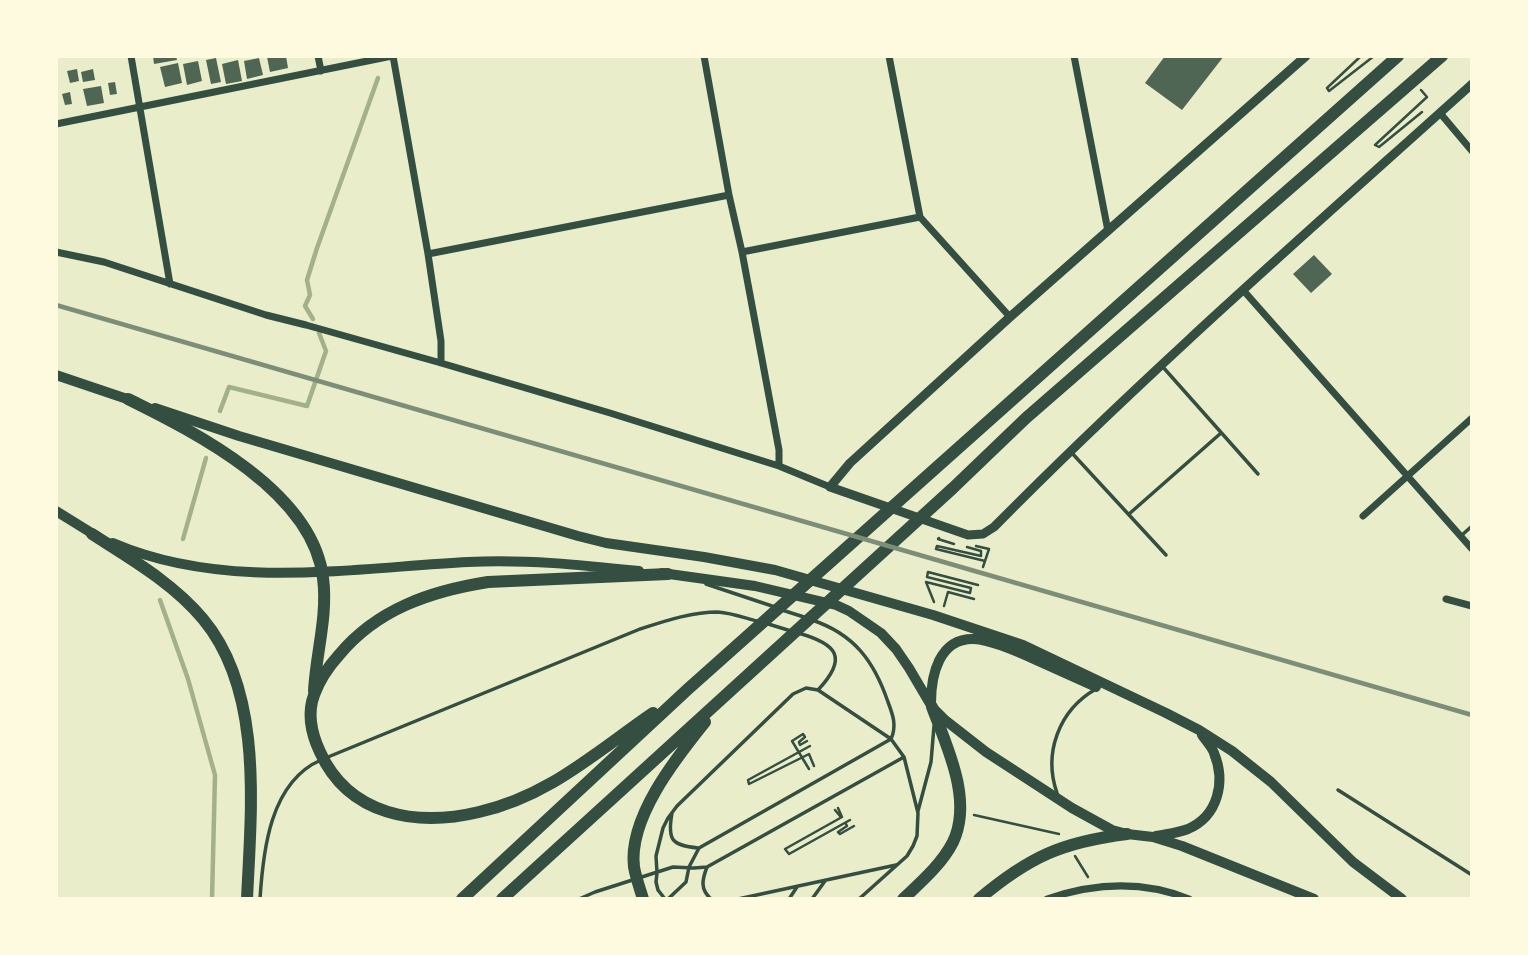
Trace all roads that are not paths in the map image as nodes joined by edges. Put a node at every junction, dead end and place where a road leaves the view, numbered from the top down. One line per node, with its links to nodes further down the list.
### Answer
1 (131, 56): 12 (street)
2 (318, 56): 10 (street)
3 (392, 56): 10 (street); 21 (street)
4 (704, 56): 16 (street)
5 (890, 56): 17 (street)
6 (1074, 56): 18 (street)
7 (1306, 56): 18 (street)
8 (1398, 56): 48 (highway)
9 (1442, 56): 49 (highway)
10 (321, 71): 12 (street)
11 (1472, 84): 13 (street)
12 (140, 106): 14 (street); 22 (street)
13 (1440, 113): 15 (street); 23 (street)
14 (56, 124)
15 (1472, 150)
16 (729, 195): 20 (street); 21 (street)
17 (920, 217): 20 (street); 24 (street)
18 (1108, 231): 24 (street)
19 (56, 251): 22 (street)
20 (741, 252): 32 (street)
21 (428, 254): 25 (street)
22 (170, 284): 25 (street)
23 (1243, 290): 26 (street); 34 (street)
24 (1010, 317): 35 (street)
25 (441, 363): 32 (street)
26 (1161, 365): 30 (lane); 31 (street)
27 (56, 375): 28 (main road)
28 (128, 399): 51 (highway); 52 (main road)
29 (1472, 418): 34 (street)
30 (1221, 433): 33 (lane); 37 (lane)
31 (1070, 451): 35 (street); 37 (lane)
32 (779, 466): 35 (street)
33 (1258, 474)
34 (1407, 475): 38 (street); 41 (street)
35 (830, 487)
36 (56, 511): 40 (main road)
37 (1129, 514): 43 (lane)
38 (1363, 516)
39 (1472, 526): 41 (lane)
40 (92, 534): 44 (main road); 72 (highway)
41 (1460, 536): 42 (street)
42 (1472, 549)
43 (1166, 555)
44 (674, 575): 51 (highway); 53 (main road); 55 (lane)
45 (1446, 598): 46 (street)
46 (1472, 606)
47 (1098, 688): 52 (main road); 53 (main road); 58 (lane)
48 (688, 689): 51 (highway); 74 (highway)
49 (732, 690): 75 (highway); 77 (highway)
50 (818, 690): 55 (lane); 59 (lane); 73 (lane)
51 (313, 696)
52 (1132, 698): 54 (main road)
53 (932, 705): 58 (main road); 60 (lane); 85 (highway)
54 (1199, 730): 62 (main road); 90 (main road)
55 (891, 739): 56 (lane); 63 (lane)
56 (904, 757): 60 (lane); 66 (lane)
57 (1338, 790): 68 (lane)
58 (1059, 800): 61 (main road)
59 (672, 811): 63 (lane); 67 (lane)
60 (918, 813): 64 (lane)
61 (1127, 834): 62 (main road); 86 (highway)
62 (1153, 837): 89 (main road)
63 (699, 848): 65 (lane)
64 (898, 865): 69 (lane); 84 (lane)
65 (689, 867): 66 (lane); 67 (lane); 78 (lane)
66 (707, 867): 79 (lane)
67 (657, 873): 76 (lane); 78 (lane)
68 (1472, 875)
69 (826, 879): 70 (lane); 83 (lane)
70 (798, 885): 71 (lane); 82 (lane)
71 (772, 891): 80 (lane); 81 (lane)
72 (247, 899)
73 (260, 899)
74 (462, 899)
75 (502, 899)
76 (579, 899)
77 (643, 899)
78 (666, 899)
79 (711, 899)
80 (738, 899)
81 (766, 899)
82 (789, 899)
83 (812, 899)
84 (859, 899)
85 (903, 899)
86 (979, 899)
87 (1047, 899): 88 (street)
88 (1189, 899)
89 (1314, 899)
90 (1402, 899)

